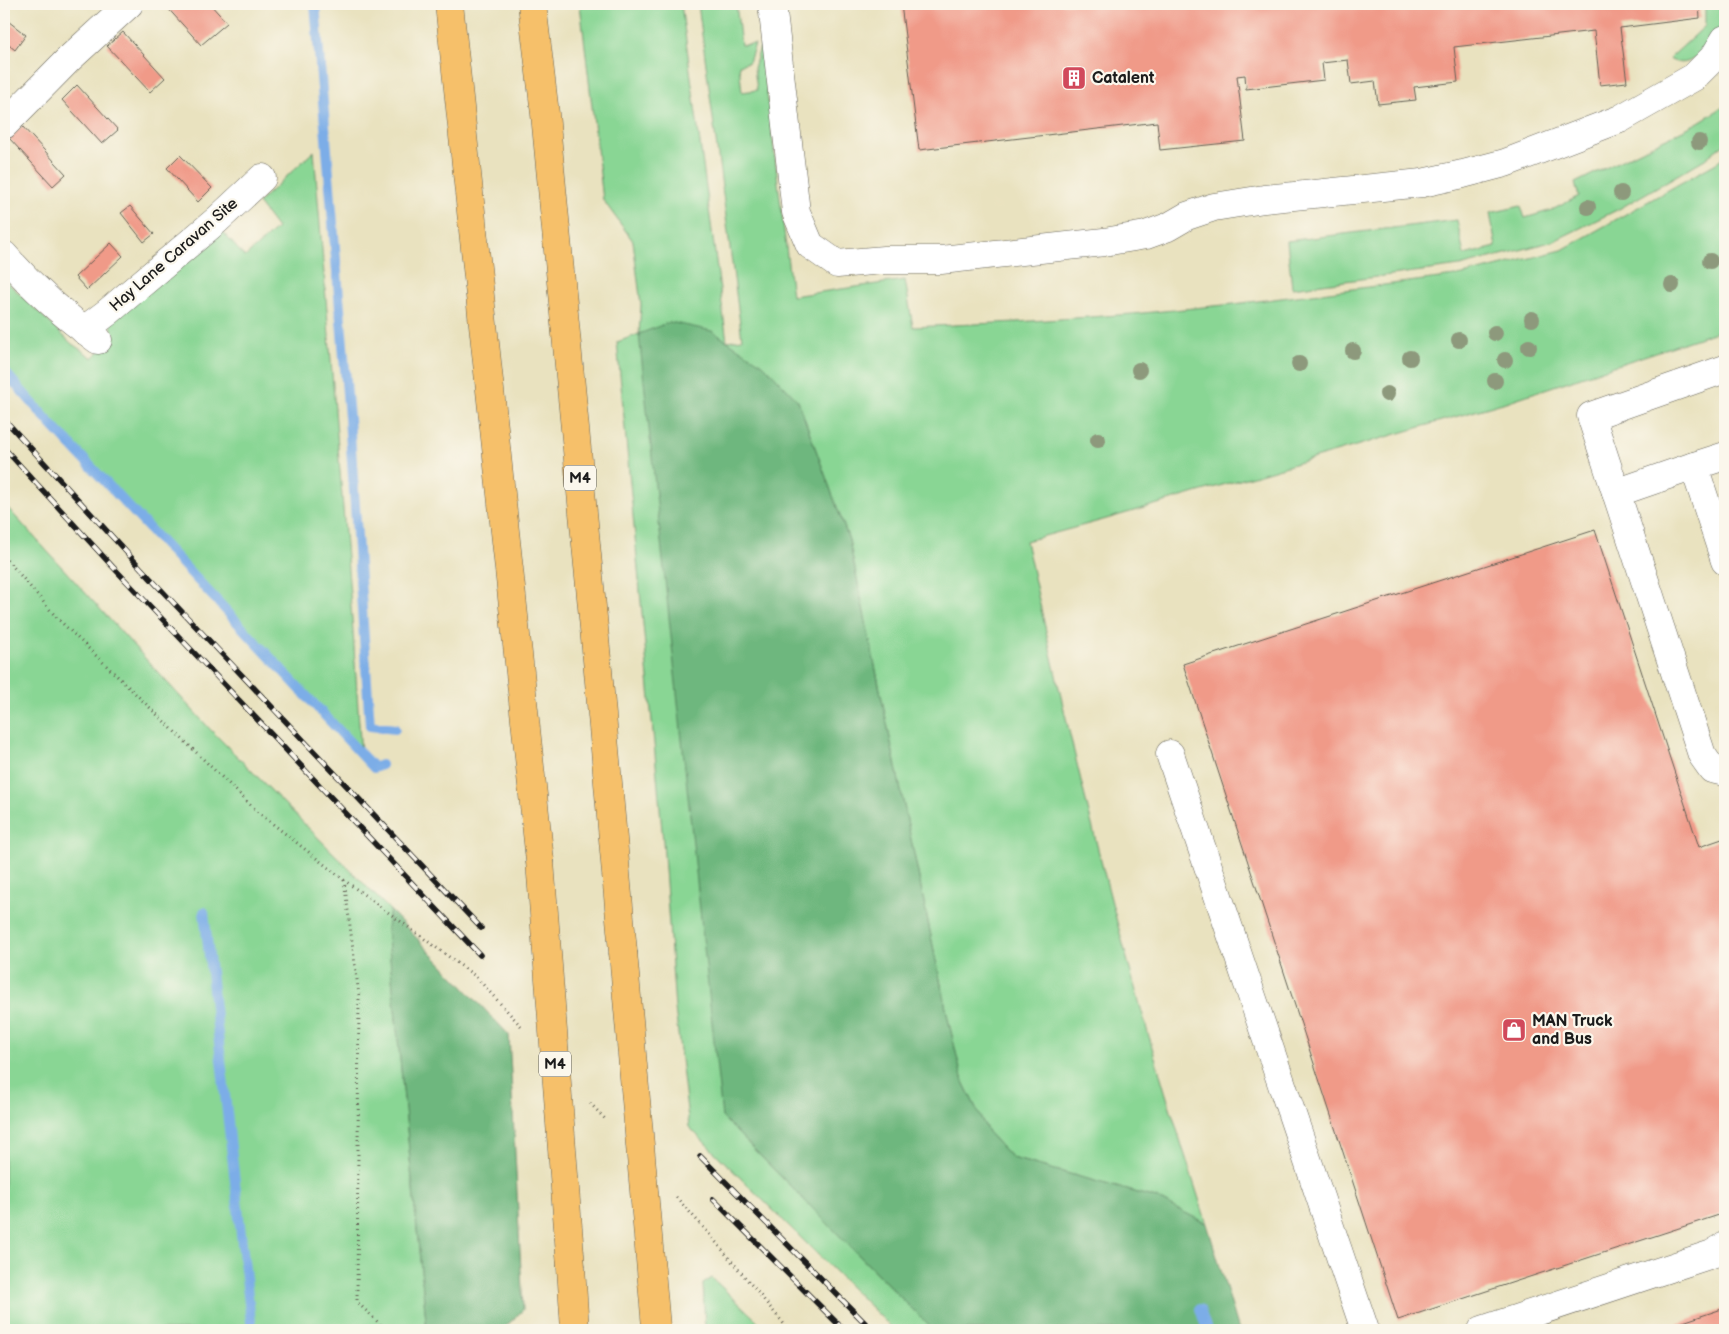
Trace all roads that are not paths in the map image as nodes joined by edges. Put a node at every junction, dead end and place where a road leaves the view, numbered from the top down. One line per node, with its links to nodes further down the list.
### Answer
1 (129, 4): 6 (street)
2 (449, 4): 18 (highway, M4, bridge)
3 (532, 4): 17 (highway, M4, bridge)
4 (772, 4): 5 (street)
5 (1725, 39)
6 (4, 125)
7 (262, 178): 8 (street, Hay Lane Caravan Site)
8 (4, 255)
9 (1725, 370): 12 (street)
10 (1725, 456): 11 (street)
11 (1694, 466): 12 (street); 13 (street)
12 (1616, 493): 15 (street)
13 (1725, 561)
14 (1170, 754): 19 (street)
15 (1725, 772)
16 (1725, 1246): 20 (street)
17 (656, 1329)
18 (575, 1330)
19 (1365, 1330)
20 (1483, 1330)

